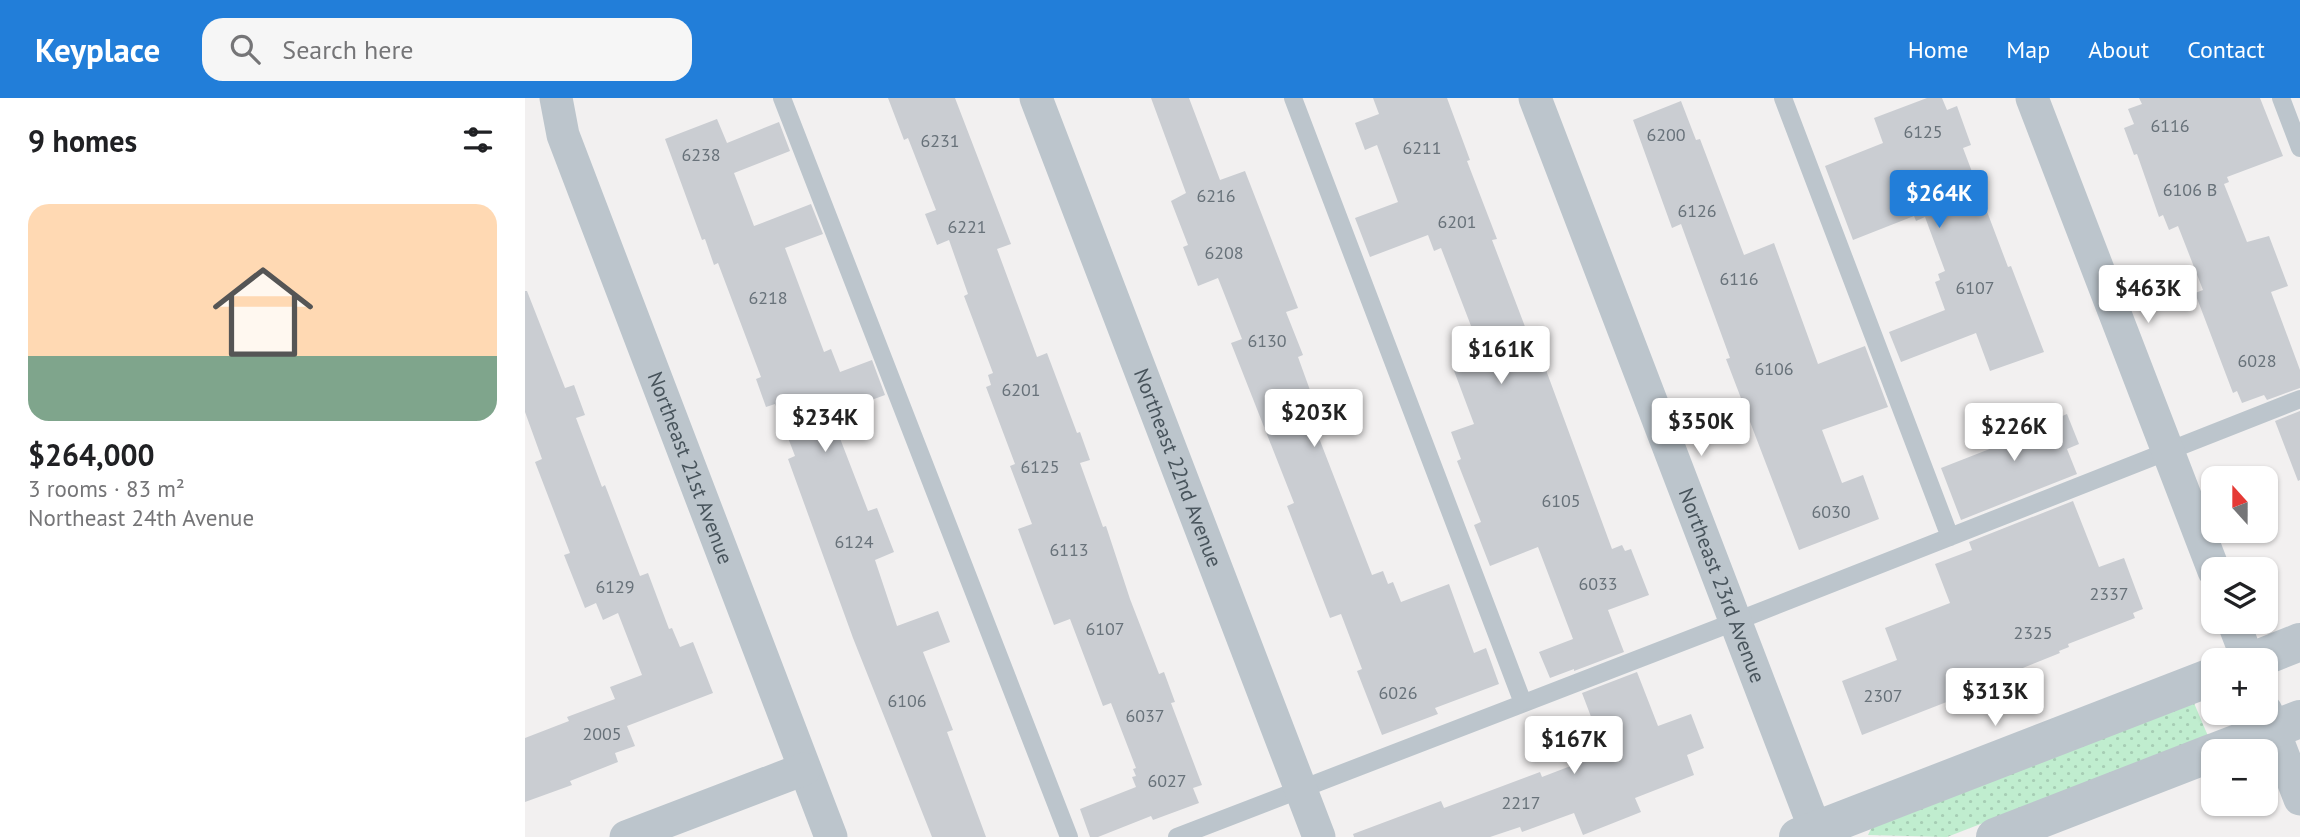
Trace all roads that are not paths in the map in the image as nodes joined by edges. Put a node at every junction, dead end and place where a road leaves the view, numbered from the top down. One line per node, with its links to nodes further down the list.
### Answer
1 (556, 98): 22 (street, Northeast 21st Avenue)
2 (782, 98): 28 (lane)
3 (1036, 98): 23 (street, Northeast 22nd Avenue)
4 (1293, 98): 18 (lane)
5 (1535, 98): 14 (street, Northeast 23rd Avenue)
6 (1783, 98): 12 (lane)
7 (2032, 98): 11 (street)
8 (2281, 98): 9 (lane)
9 (2300, 148)
10 (2300, 399): 11 (lane)
11 (2167, 451): 12 (lane); 13 (street)
12 (1950, 537): 14 (lane)
13 (2209, 557)
14 (1734, 622): 18 (lane); 25 (street, Northeast 23rd Avenue)
15 (2300, 642): 16 (street)
16 (2278, 651)
17 (2201, 681): 25 (street)
18 (1523, 703): 23 (lane)
19 (2280, 719): 20 (street); 24 (street)
20 (2239, 739)
21 (2201, 756): 31 (street)
22 (804, 769): 26 (street); 27 (street, Northeast 21st Avenue)
23 (1301, 789): 29 (lane); 30 (street, Northeast 22nd Avenue)
24 (2300, 799)
25 (1811, 835)
26 (626, 837)
27 (831, 837)
28 (1069, 837)
29 (1177, 837)
30 (1319, 837)
31 (1995, 837)

